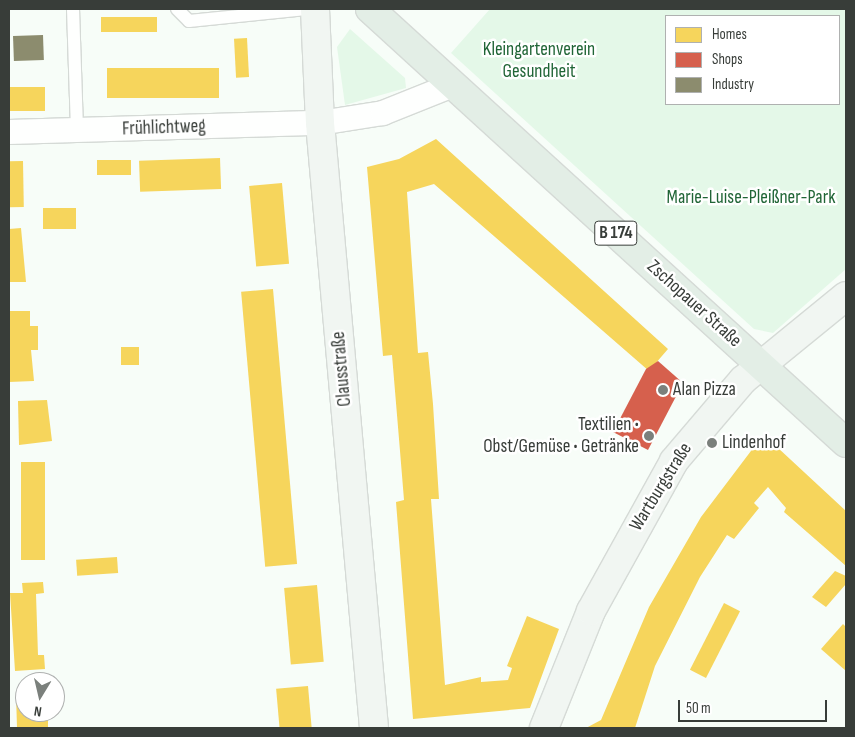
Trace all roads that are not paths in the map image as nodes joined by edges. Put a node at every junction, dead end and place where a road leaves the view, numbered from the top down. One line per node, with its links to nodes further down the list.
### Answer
1 (73, 9): 8 (lane)
2 (177, 9): 3 (lane)
3 (308, 9)
4 (314, 9): 7 (main road, Clausstraße)
5 (370, 9): 6 (main road, Zschopauer Straße / B 174)
6 (453, 85): 7 (street); 11 (main road, Zschopauer Straße / B 174)
7 (320, 123): 8 (street, Frühlichtweg); 13 (main road, Clausstraße)
8 (78, 130): 9 (street, Frühlichtweg)
9 (9, 132)
10 (846, 296): 11 (main road, Wartburgstraße)
11 (762, 366): 12 (main road, Zschopauer Straße / B 174); 14 (main road, Wartburgstraße)
12 (846, 443)
13 (374, 728)
14 (544, 728)

